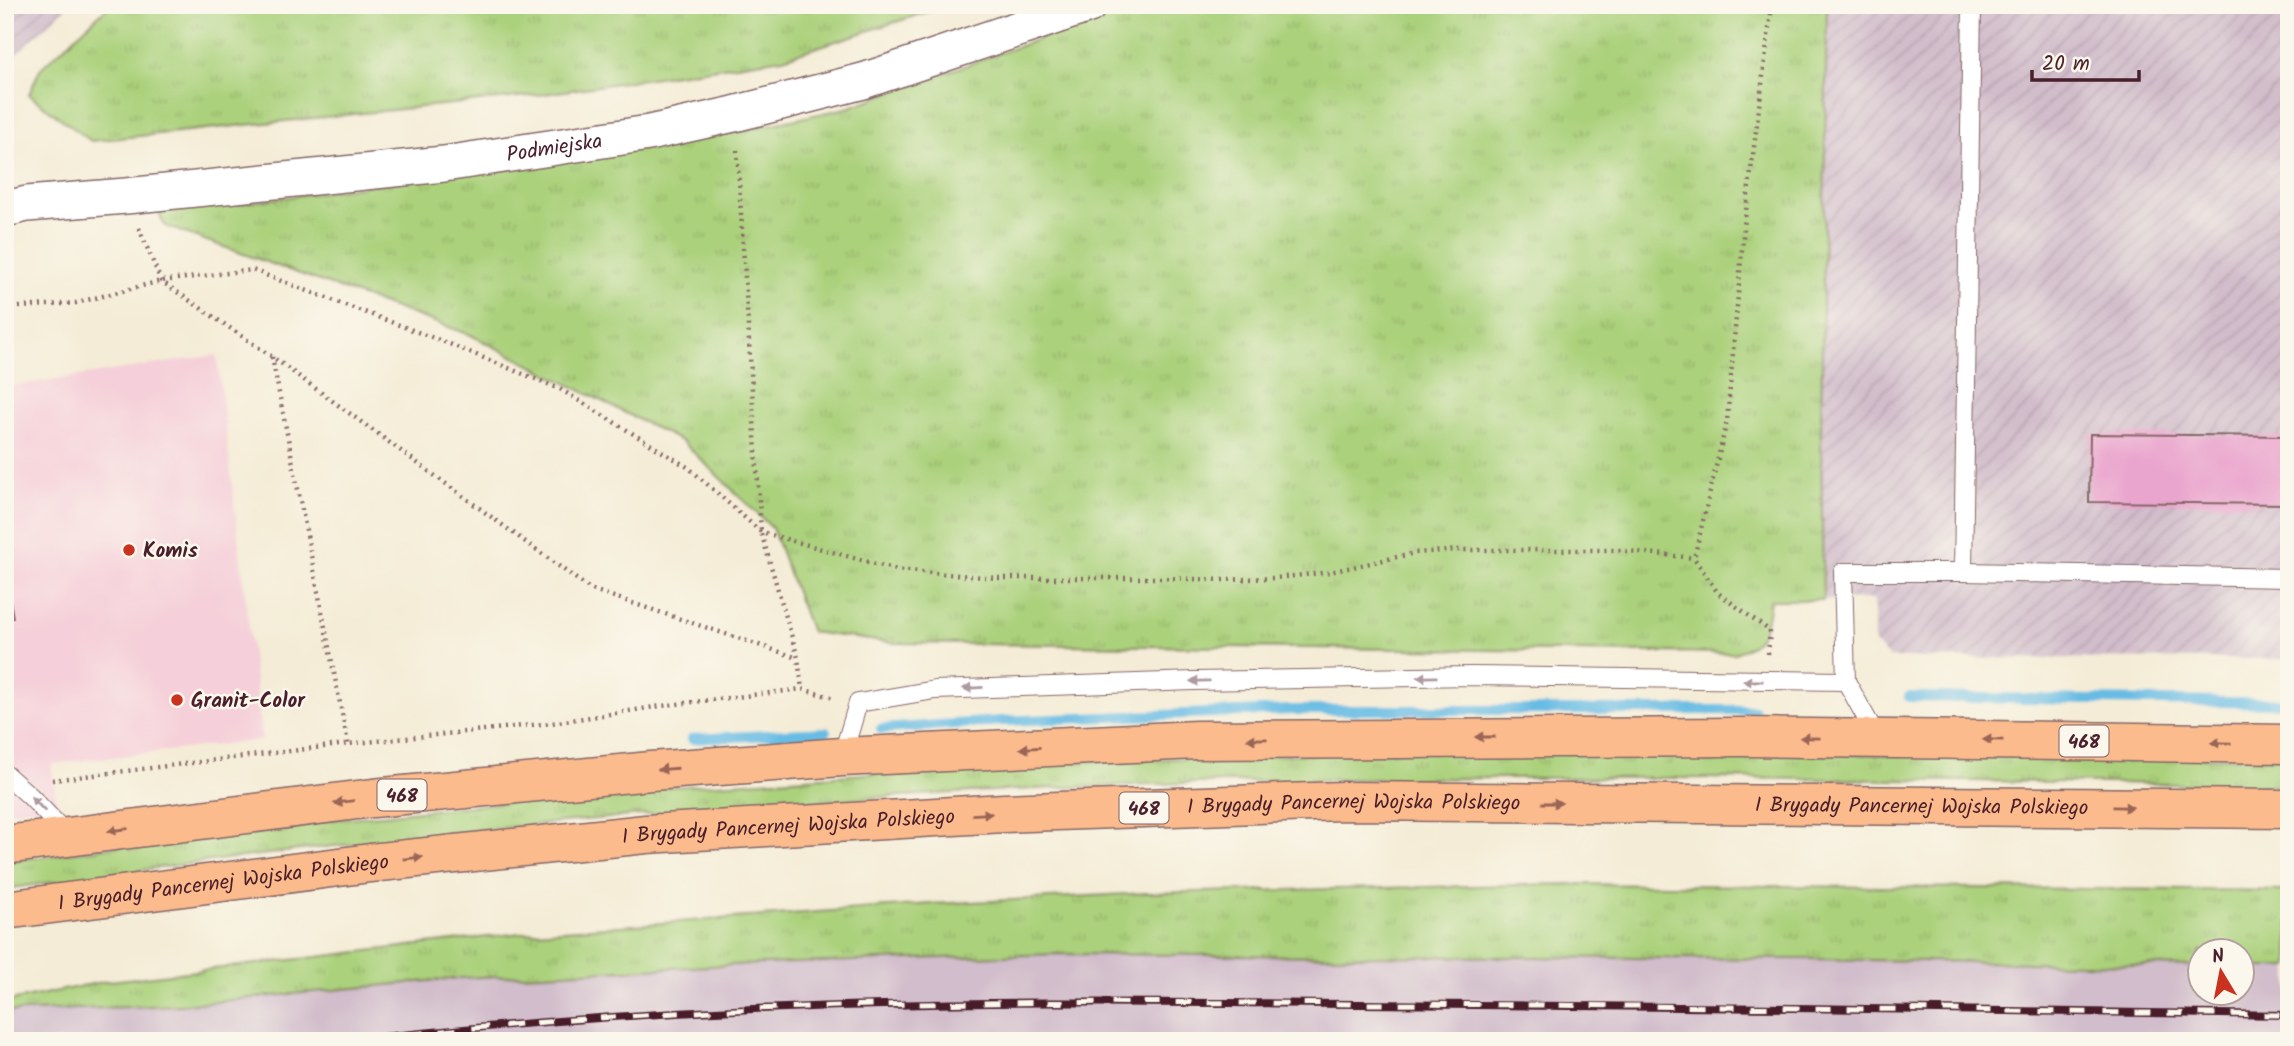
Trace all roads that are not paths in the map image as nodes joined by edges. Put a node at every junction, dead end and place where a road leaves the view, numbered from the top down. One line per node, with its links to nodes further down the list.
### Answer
1 (1089, 5): 3 (street, Podmiejska)
2 (1972, 5): 4 (lane)
3 (13, 198)
4 (1964, 572): 5 (lane); 6 (lane)
5 (2289, 578)
6 (1846, 681): 7 (lane); 9 (lane, one-way to 9)
7 (1878, 739): 8 (main road, 468, one-way to 7); 9 (main road, 468, one-way to 9)
8 (2289, 744)
9 (842, 757): 12 (main road, 468, one-way to 12)
10 (5, 774): 12 (lane, one-way to 10)
11 (2289, 809): 14 (main road, I Brygady Pancernej Wojska Polskiego / 468, one-way to 11)
12 (68, 836): 13 (main road, 468)
13 (5, 845)
14 (5, 910)

